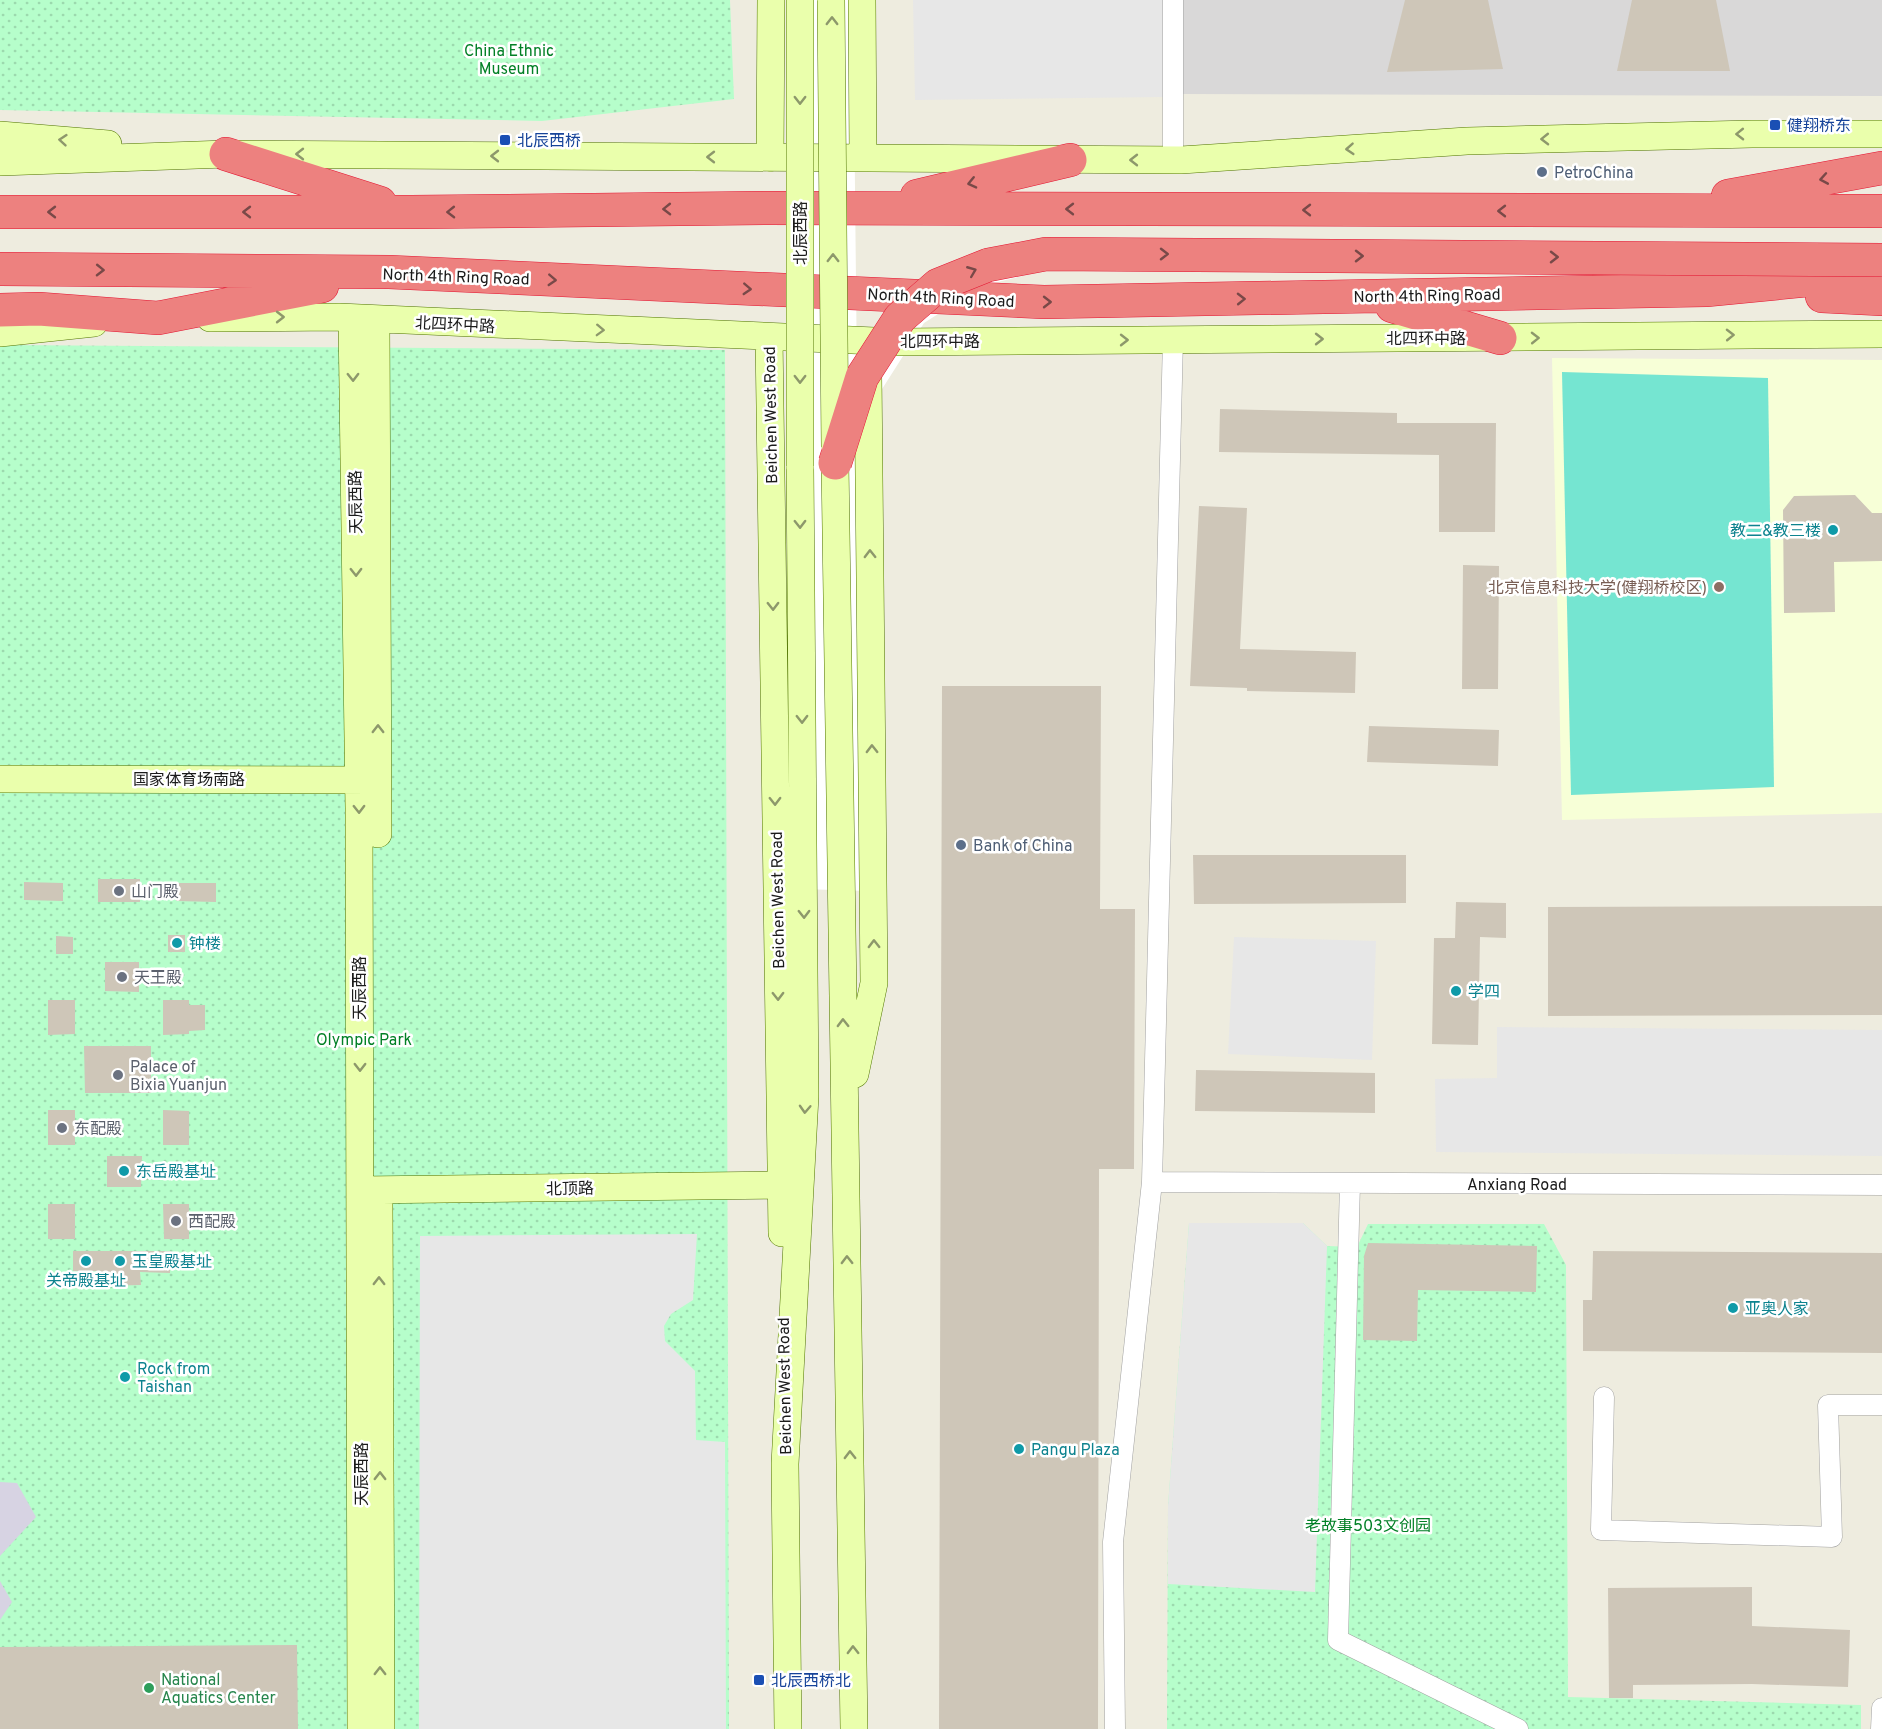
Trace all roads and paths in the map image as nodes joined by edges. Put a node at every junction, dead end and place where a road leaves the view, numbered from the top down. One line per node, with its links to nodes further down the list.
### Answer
1 (771, 0): 7 (street)
2 (800, 0): 39 (street, 北辰西路, one-way to 39, bridge)
3 (831, 0): 38 (street, 北辰西路, one-way to 3, bridge)
4 (862, 0): 6 (street)
5 (1173, 0): 14 (street)
6 (862, 52): 7 (street); 12 (street)
7 (771, 53): 11 (street)
8 (1882, 134): 14 (street, one-way to 14)
9 (0, 135): 10 (street, one-way to 9)
10 (226, 154): 11 (street, one-way to 10); 15 (street); 21 (highway)
11 (770, 158): 12 (street)
12 (863, 158): 13 (street)
13 (1070, 160): 14 (street, one-way to 13); 17 (highway, one-way to 17)
14 (1173, 160)
15 (0, 162)
16 (1882, 168): 18 (highway, one-way to 18)
17 (863, 209): 18 (highway, one-way to 17); 21 (highway, one-way to 21)
18 (1644, 211): 19 (highway)
19 (1882, 211)
20 (0, 212): 21 (highway, one-way to 20)
21 (411, 212)
22 (1882, 260): 38 (highway, one-way to 22, bridge)
23 (0, 269): 24 (highway, North 4th Ring Road, one-way to 24)
24 (389, 272): 27 (highway, North 4th Ring Road, one-way to 27); 30 (highway)
25 (1882, 273): 26 (highway, North 4th Ring Road)
26 (1706, 290): 27 (highway, North 4th Ring Road); 28 (highway)
27 (1362, 296): 35 (highway)
28 (1882, 299)
29 (0, 310): 30 (highway)
30 (158, 318): 31 (street, 北四环中路, one-way to 31); 32 (street, 北四环中路)
31 (364, 319): 34 (street, 北四环中路, one-way to 34); 41 (street, 天辰西路)
32 (0, 333)
33 (1882, 334): 35 (street, 北四环中路, one-way to 33)
34 (769, 337): 37 (street, 北四环中路); 45 (street, Beichen West Road, one-way to 45)
35 (1500, 338): 36 (street, 北四环中路, one-way to 35)
36 (1173, 339): 37 (street, 北四环中路, one-way to 36); 43 (street)
37 (868, 341): 42 (street, one-way to 37)
38 (835, 463): 42 (street, one-way to 38)
39 (800, 466): 50 (street, Beichen West Road, one-way to 50)
40 (0, 779): 41 (street, 国家体育场南路)
41 (368, 780): 47 (street, 天辰西路)
42 (845, 1125): 55 (street, one-way to 42)
43 (1152, 1182): 44 (street, Anxiang Road); 56 (street)
44 (1350, 1183): 46 (street, Anxiang Road); 57 (street)
45 (781, 1185): 47 (street, 北顶路); 50 (street, Beichen West Road)
46 (1882, 1185)
47 (369, 1190): 52 (street, 天辰西路); 53 (street, 天辰西路, one-way to 47)
48 (1604, 1396): 49 (street)
49 (1882, 1405)
50 (785, 1464): 54 (street, Beichen West Road)
51 (1882, 1708): 58 (street)
52 (361, 1729)
53 (381, 1729)
54 (788, 1729)
55 (854, 1729)
56 (1115, 1729)
57 (1518, 1729)
58 (1881, 1729)

